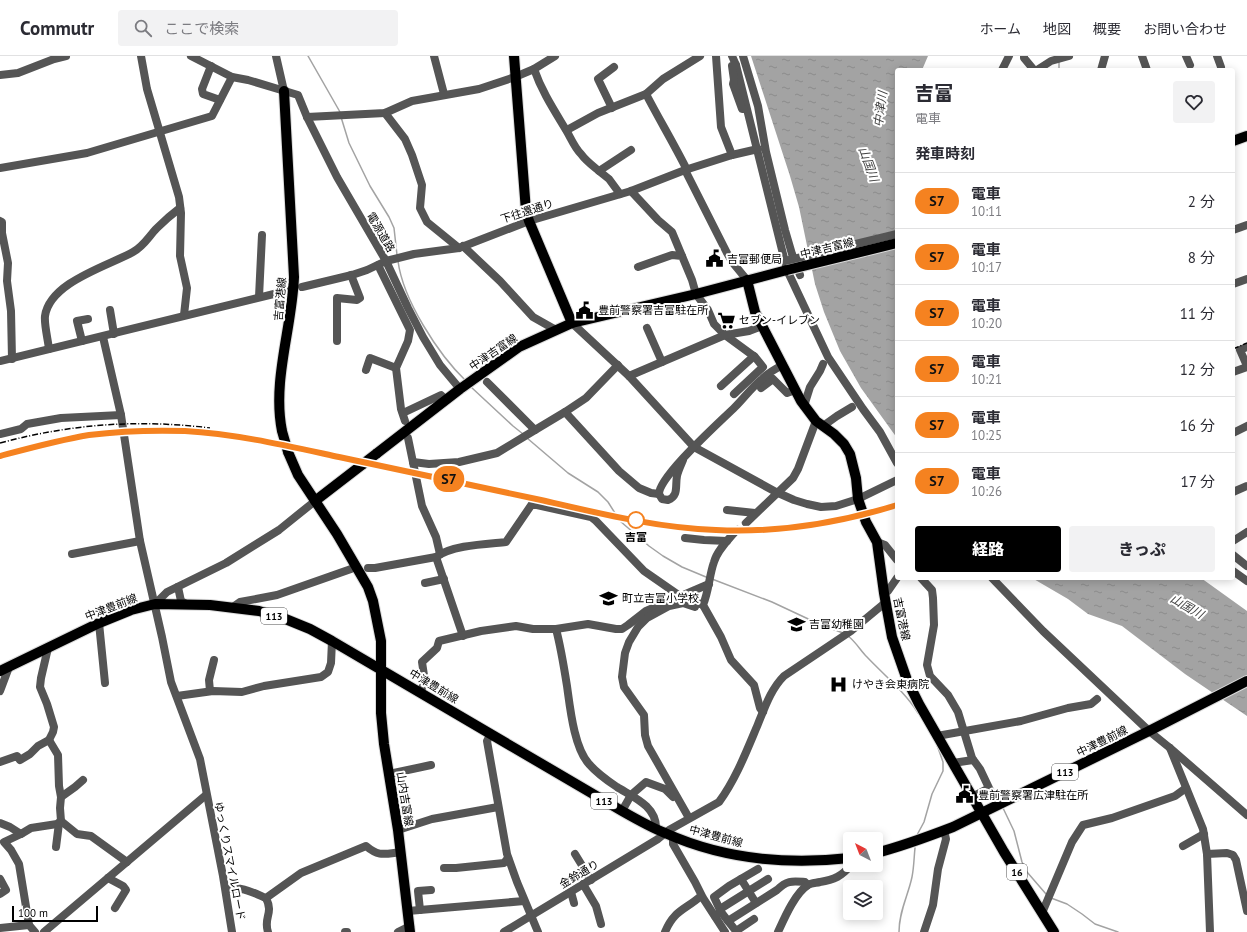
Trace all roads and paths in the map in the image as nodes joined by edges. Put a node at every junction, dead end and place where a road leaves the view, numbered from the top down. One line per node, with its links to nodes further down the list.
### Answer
1 (66, 56): 29 (street)
2 (141, 56): 40 (street)
3 (191, 56): 20 (street)
4 (276, 56): 32 (street)
5 (434, 56): 33 (street)
6 (514, 56): 31 (main road)
7 (555, 56): 28 (street)
8 (700, 56): 34 (street)
9 (716, 56): 45 (street)
10 (1010, 56): 22 (street)
11 (1024, 56): 23 (street)
12 (1069, 56): 24 (street)
13 (1105, 56): 25 (street)
14 (1142, 56): 26 (street)
15 (1186, 56): 19 (street)
16 (1217, 56): 27 (street)
17 (743, 57): 18 (street); 44 (street)
18 (734, 59): 44 (street)
19 (1190, 65)
20 (211, 66): 30 (street); 35 (street)
21 (614, 67): 36 (street)
22 (1003, 68)
23 (1038, 68)
24 (1040, 68)
25 (1102, 68)
26 (1146, 68)
27 (1221, 68)
28 (534, 69): 31 (street); 39 (street)
29 (0, 75)
30 (232, 77): 32 (street); 35 (street)
31 (515, 77): 33 (street); 53 (main road)
32 (284, 91): 38 (street, 電源道路); 126 (main road, 吉富港線, bridge)
33 (444, 94): 37 (street)
34 (646, 94): 36 (street); 47 (street)
35 (220, 100): 40 (street)
36 (612, 108): 39 (street)
37 (386, 113): 38 (street); 59 (street)
38 (307, 117): 61 (street, 電源道路)
39 (567, 130): 48 (street)
40 (159, 131): 46 (street); 51 (street)
41 (1247, 136): 42 (main road)
42 (1235, 140)
43 (631, 150): 48 (street)
44 (761, 152): 45 (street, 下往還通り); 62 (street); 65 (street)
45 (732, 155): 47 (street, 下往還通り)
46 (0, 168)
47 (686, 170): 49 (street, 下往還通り); 67 (street)
48 (599, 171): 50 (street)
49 (630, 191): 50 (street, 下往還通り); 60 (street)
50 (620, 194): 53 (street, 下往還通り)
51 (180, 208): 74 (street); 86 (street)
52 (0, 221): 88 (street)
53 (529, 221): 59 (street, 下往還通り); 76 (main road)
54 (1247, 225): 55 (street)
55 (1235, 229)
56 (262, 235): 72 (street)
57 (895, 235): 62 (street, bridge)
58 (895, 243): 62 (main road, 中津吉富線, bridge)
59 (461, 247): 61 (street, 下往還通り); 79 (street)
60 (682, 256): 63 (street); 71 (street)
61 (382, 263): 64 (street, 下往還通り); 95 (street); 101 (street, 電源道路)
62 (786, 265): 67 (main road, 中津吉富線); 117 (street)
63 (638, 267)
64 (351, 275): 69 (street, 下往還通り); 83 (street)
65 (800, 275)
66 (1247, 279): 68 (street)
67 (746, 280): 71 (main road, 中津吉富線); 77 (main road, 吉富港線)
68 (1235, 283)
69 (302, 287)
70 (290, 290): 72 (street)
71 (696, 294): 76 (main road, 中津吉富線); 81 (street)
72 (259, 297): 74 (street)
73 (110, 310): 80 (street)
74 (184, 315): 80 (street)
75 (88, 318): 84 (street)
76 (572, 323): 79 (main road, 中津吉富線); 92 (street)
77 (762, 326): 81 (street); 93 (main road, 吉富港線)
78 (647, 328): 90 (street)
79 (556, 330): 101 (main road, 中津吉富線)
80 (114, 334): 82 (street)
81 (725, 335): 87 (street); 90 (street)
82 (103, 337): 84 (street); 109 (street, ゆっくりスマイルロード)
83 (337, 341)
84 (82, 342): 86 (street)
85 (1247, 347): 94 (street)
86 (49, 349): 88 (street)
87 (754, 356): 100 (street); 104 (street)
88 (12, 359): 89 (street)
89 (0, 361)
90 (662, 362): 98 (street)
91 (823, 364): 106 (street)
92 (618, 365): 98 (street); 108 (street)
93 (783, 366): 103 (main road, 吉富港線); 116 (street)
94 (1247, 366): 97 (street)
95 (396, 368): 96 (street); 105 (street)
96 (366, 370)
97 (1235, 371)
98 (629, 376): 116 (street)
99 (487, 382): 112 (street)
100 (721, 386)
101 (460, 388): 105 (main road, 中津吉富線)
102 (761, 388): 103 (street)
103 (795, 390): 106 (main road, 吉富港線)
104 (734, 394)
105 (446, 400): 126 (main road, 中津吉富線, bridge)
106 (804, 406): 110 (main road, 吉富港線)
107 (852, 407): 110 (street)
108 (565, 412): 112 (street); 124 (street)
109 (121, 415): 114 (street); 134 (street, ゆっくりスマイルロード)
110 (820, 424): 123 (street); 125 (main road, 吉富港線)
111 (1247, 426): 113 (street)
112 (535, 430): 119 (street)
113 (1235, 432)
114 (0, 434)
115 (408, 438): 119 (street)
116 (694, 447): 118 (street); 123 (street)
117 (895, 459)
118 (682, 460): 124 (street); 124 (street)
119 (412, 462): 138 (street)
120 (895, 481): 125 (street)
121 (1247, 486): 122 (street)
122 (1235, 491)
123 (776, 492): 125 (street); 128 (street)
124 (659, 494)
125 (858, 499): 136 (main road, 吉富港線)
126 (315, 501): 152 (street); 166 (main road)
127 (727, 510): 128 (street)
128 (755, 513): 129 (street)
129 (746, 523)
130 (1247, 532): 133 (street)
131 (734, 533): 135 (street)
132 (685, 538): 135 (street)
133 (1235, 540)
134 (140, 541): 137 (street); 155 (street, ゆっくりスマイルロード)
135 (727, 541): 151 (street)
136 (877, 542): 140 (street); 154 (main road, 吉富港線)
137 (72, 554)
138 (438, 555): 142 (street); 145 (street); 153 (street)
139 (1235, 557): 141 (street)
140 (895, 558)
141 (1247, 566)
142 (368, 568)
143 (351, 569): 158 (street)
144 (1235, 572): 149 (street)
145 (444, 579): 150 (street); 161 (street)
146 (896, 580): 154 (street, 金鈴通り)
147 (923, 580): 175 (street)
148 (994, 580): 176 (street)
149 (1247, 581)
150 (425, 583)
151 (709, 584): 153 (street); 157 (street)
152 (178, 587): 155 (street); 156 (street)
153 (680, 596): 157 (street); 160 (street)
154 (885, 598): 174 (street, 金鈴通り); 178 (main road, 吉富港線)
155 (155, 604): 156 (main road, 中津豊前線 / 113); 159 (main road, 中津豊前線 / 113); 172 (street, ゆっくりスマイルロード)
156 (186, 604): 158 (main road, 中津豊前線 / 113)
157 (703, 605): 174 (street); 190 (street)
158 (233, 607): 162 (main road, 中津豊前線 / 113)
159 (99, 623): 163 (main road, 中津豊前線 / 113); 168 (street)
160 (556, 629): 161 (street); 189 (street)
161 (463, 636): 171 (street)
162 (332, 641): 166 (main road, 中津豊前線 / 113); 170 (street)
163 (48, 648): 165 (main road, 中津豊前線 / 113); 179 (street)
164 (214, 660): 170 (street)
165 (4, 669): 169 (street)
166 (382, 670): 171 (main road, 中津豊前線 / 113); 185 (main road, 山内吉富線)
167 (1247, 681): 176 (main road, 中津豊前線 / 113)
168 (105, 683)
169 (0, 691)
170 (210, 691): 172 (street)
171 (420, 692): 177 (main road, 中津豊前線 / 113)
172 (176, 696): 188 (street, ゆっくりスマイルロード)
173 (1097, 699): 175 (street)
174 (763, 712): 197 (street, 金鈴通り)
175 (963, 731): 178 (street); 181 (street)
176 (1149, 731): 180 (street); 195 (main road, 中津豊前線 / 113)
177 (490, 735): 193 (street); 194 (main road, 中津豊前線 / 113)
178 (937, 736): 183 (main road, 吉富港線)
179 (49, 740): 182 (street); 191 (street)
180 (1170, 748): 187 (street); 196 (street)
181 (973, 760): 183 (street); 192 (street)
182 (0, 762)
183 (953, 763): 192 (main road, 吉富港線)
184 (431, 765): 185 (street)
185 (389, 774): 200 (main road, 山内吉富線)
186 (83, 780): 191 (street)
187 (1186, 788): 204 (street); 240 (street)
188 (206, 795): 214 (street); 225 (street, ゆっくりスマイルロード)
189 (631, 795): 190 (street); 194 (street); 202 (street)
190 (676, 795): 197 (street)
191 (61, 797): 198 (street)
192 (972, 797): 195 (main road, 吉富港線)
193 (498, 807): 200 (street); 212 (street)
194 (622, 811): 202 (main road, 中津豊前線 / 113)
195 (981, 812): 201 (main road, 中津豊前線 / 113); 240 (main road, 16)
196 (1247, 815)
197 (689, 818): 202 (street, 金鈴通り)
198 (60, 822): 203 (street); 207 (street); 214 (street)
199 (0, 823): 203 (street)
200 (398, 830): 209 (main road, 山内吉富線)
201 (944, 830): 208 (main road, 中津豊前線 / 113); 258 (street)
202 (665, 833): 213 (main road, 中津豊前線 / 113); 222 (street, 金鈴通り); 230 (street)
203 (21, 834): 205 (street)
204 (1204, 834): 206 (street); 211 (street)
205 (2, 842): 245 (street)
206 (1183, 846)
207 (56, 847)
208 (883, 851)
209 (400, 852): 231 (street); 237 (main road, 山内吉富線)
210 (575, 854): 222 (street)
211 (1207, 854): 238 (street); 260 (street)
212 (508, 858): 215 (street); 232 (street)
213 (843, 859)
214 (127, 862): 218 (street)
215 (444, 868)
216 (758, 869): 219 (street)
217 (845, 872): 224 (street)
218 (108, 878): 235 (street); 249 (street)
219 (741, 879): 227 (street); 239 (street)
220 (768, 879): 227 (street)
221 (0, 880): 229 (street)
222 (591, 880): 223 (street, 金鈴通り)
223 (583, 884): 228 (street, 金鈴通り); 244 (street)
224 (808, 885): 234 (street); 257 (street)
225 (226, 889): 231 (street); 250 (street, ゆっくりスマイルロード)
226 (431, 890): 236 (street)
227 (748, 891): 234 (street); 239 (street)
228 (571, 892): 233 (street); 241 (street, 金鈴通り)
229 (0, 894)
230 (701, 896): 239 (street); 255 (street)
231 (266, 898): 251 (street)
232 (524, 901): 236 (street); 241 (street)
233 (574, 903)
234 (756, 903): 243 (street)
235 (115, 908)
236 (420, 910): 237 (street)
237 (408, 911): 247 (main road, 山内吉富線)
238 (1247, 911)
239 (718, 912): 243 (street); 256 (street)
240 (1042, 913): 259 (main road, 16)
241 (531, 916): 253 (street, 金鈴通り); 254 (street)
242 (754, 919): 243 (street)
243 (728, 921)
244 (601, 924)
245 (29, 925): 246 (street); 248 (street)
246 (0, 928)
247 (410, 929): 252 (street)
248 (35, 932)
249 (44, 932)
250 (232, 932)
251 (268, 932)
252 (398, 932)
253 (504, 932)
254 (538, 932)
255 (665, 932)
256 (725, 932)
257 (778, 932)
258 (924, 932)
259 (1054, 932)
260 (1210, 932)

